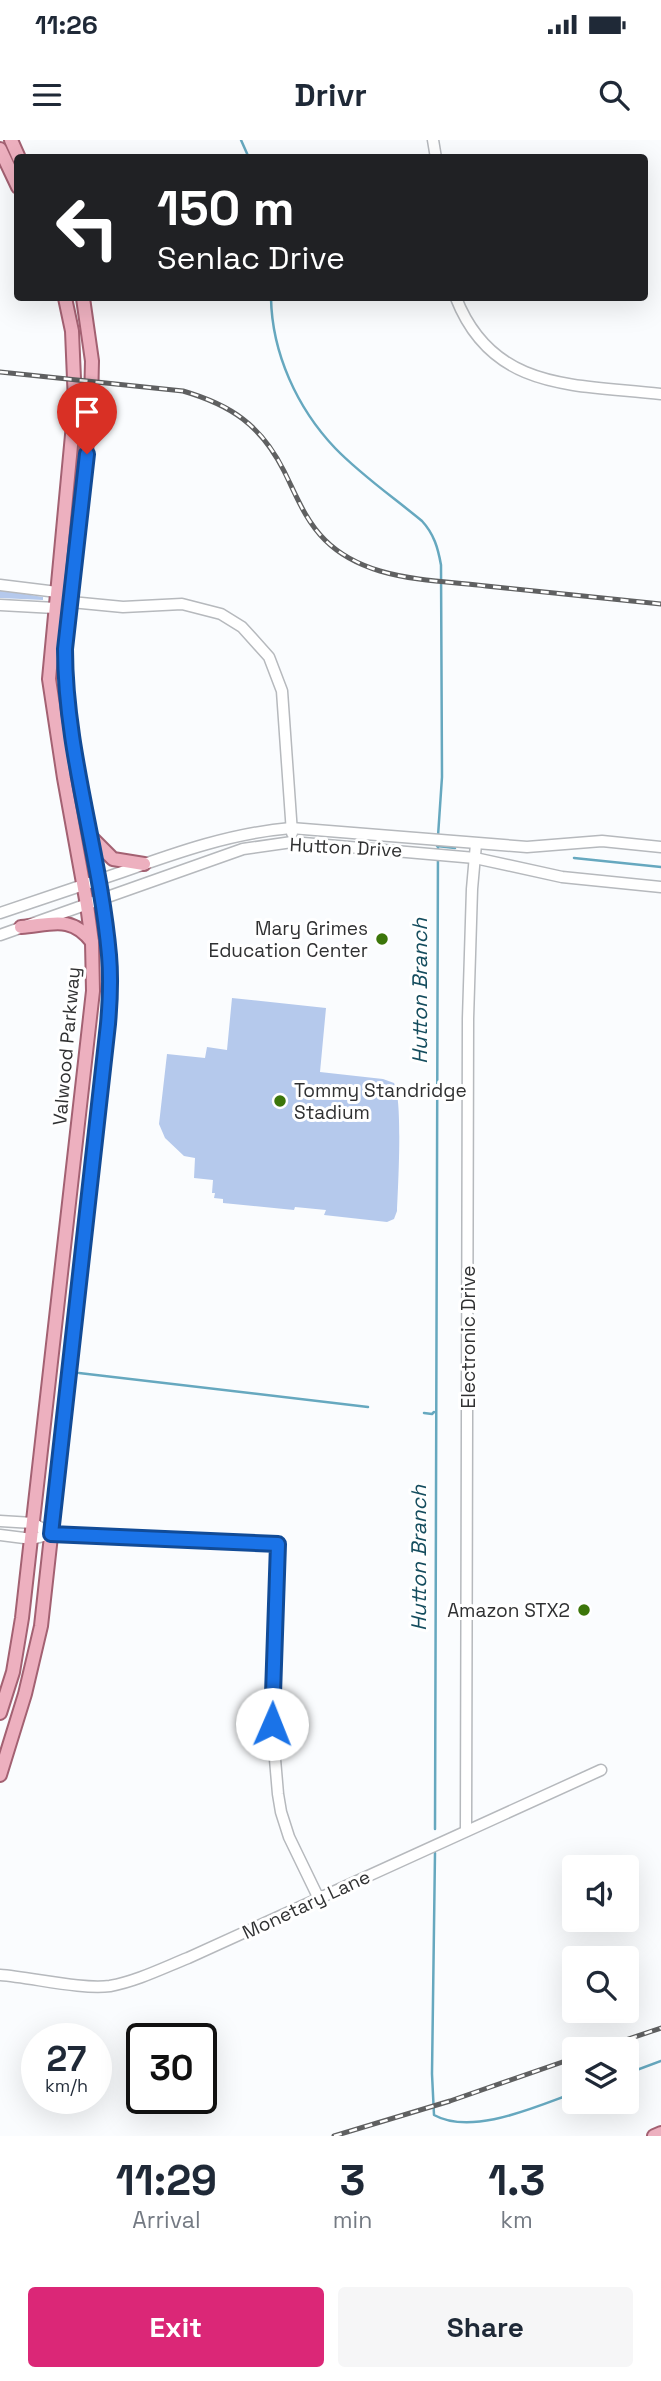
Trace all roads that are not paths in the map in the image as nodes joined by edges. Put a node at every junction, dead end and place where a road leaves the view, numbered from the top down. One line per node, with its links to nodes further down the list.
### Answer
1 (0, 149): 2 (main road)
2 (14, 179)
3 (66, 301): 8 (main road, Valwood Parkway)
4 (83, 301): 9 (main road, Valwood Parkway)
5 (458, 301): 6 (street)
6 (661, 394)
7 (0, 585): 8 (street)
8 (57, 593): 9 (street); 11 (main road, Valwood Parkway)
9 (71, 602): 11 (street); 12 (street); 13 (main road, Valwood Parkway)
10 (0, 605): 11 (street)
11 (55, 608): 20 (main road, Valwood Parkway)
12 (292, 828): 14 (street); 15 (street, Hutton Drive); 18 (street, Hutton Drive)
13 (89, 835): 18 (main road); 19 (main road, Valwood Parkway)
14 (292, 842): 17 (street, Hutton Drive); 22 (street, Hutton Drive)
15 (476, 844): 16 (street, Hutton Drive); 17 (street, Electronic Drive)
16 (661, 847)
17 (475, 858): 21 (street, Hutton Drive); 42 (street, Electronic Drive)
18 (144, 864): 19 (street, Hutton Drive)
19 (97, 880): 20 (street, Hutton Drive); 22 (main road, Valwood Parkway)
20 (84, 885): 23 (main road, Valwood Parkway); 24 (street, Hutton Drive)
21 (661, 887)
22 (101, 900): 23 (street, Hutton Drive); 29 (main road, Valwood Parkway)
23 (87, 905): 25 (street, Hutton Drive); 27 (main road, Valwood Parkway)
24 (0, 912)
25 (21, 927): 26 (street, Hutton Drive); 27 (main road)
26 (0, 934)
27 (92, 942): 28 (main road, Valwood Parkway)
28 (78, 1136): 29 (main road); 30 (main road, Valwood Parkway)
29 (96, 1137): 31 (main road, Valwood Parkway)
30 (53, 1357): 31 (main road); 33 (main road, Valwood Parkway)
31 (71, 1359): 34 (main road, Valwood Parkway)
32 (0, 1521): 33 (street)
33 (33, 1523): 34 (street); 36 (main road, Valwood Parkway)
34 (51, 1534): 36 (street); 38 (main road, Valwood Parkway); 43 (street)
35 (0, 1535): 36 (street)
36 (32, 1539): 37 (main road, Valwood Parkway)
37 (16, 1658): 38 (main road); 39 (main road, Valwood Parkway)
38 (34, 1662): 41 (main road, Valwood Parkway)
39 (0, 1713)
40 (601, 1770): 42 (street, Monetary Lane)
41 (0, 1775)
42 (466, 1831): 43 (street, Monetary Lane)
43 (318, 1899): 44 (street, Monetary Lane)
44 (0, 1975)
45 (661, 2133): 46 (main road)
46 (654, 2136)

